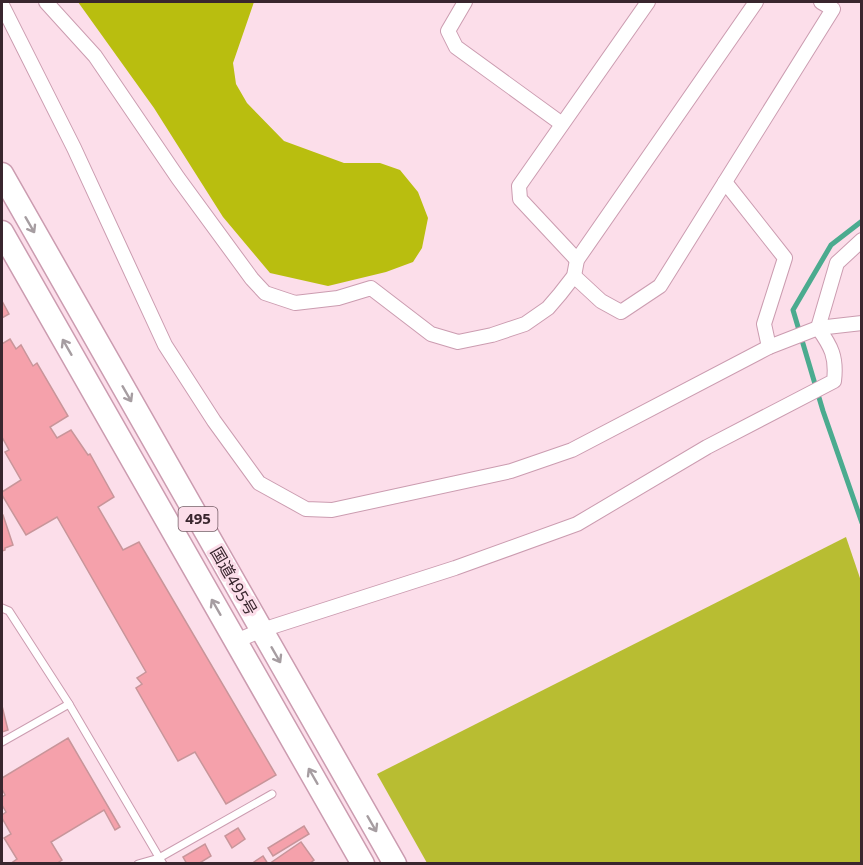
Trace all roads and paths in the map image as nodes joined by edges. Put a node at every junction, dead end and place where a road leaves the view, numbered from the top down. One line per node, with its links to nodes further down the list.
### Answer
1 (46, 2): 13 (street)
2 (465, 2): 7 (street)
3 (645, 2): 7 (street)
4 (756, 2): 12 (street)
5 (822, 2): 9 (street)
6 (2, 5): 16 (street)
7 (562, 124): 12 (street)
8 (2, 174): 18 (highway, 国道495号 / 495, one-way to 18)
9 (725, 182): 13 (street); 16 (street)
10 (2, 232): 19 (highway, 国道495号 / 495, one-way to 10)
11 (861, 240): 15 (street)
12 (577, 260): 13 (street)
13 (574, 276)
14 (861, 323): 15 (street)
15 (818, 328): 16 (street); 18 (street)
16 (769, 347)
17 (2, 608): 20 (lane)
18 (262, 630): 19 (street); 26 (highway, 国道495号 / 495, one-way to 26)
19 (236, 642): 25 (highway, 国道495号 / 495, one-way to 19)
20 (69, 704): 21 (lane); 23 (lane)
21 (2, 742)
22 (272, 795): 23 (lane)
23 (161, 861): 24 (lane)
24 (138, 864)
25 (363, 864)
26 (395, 864)

